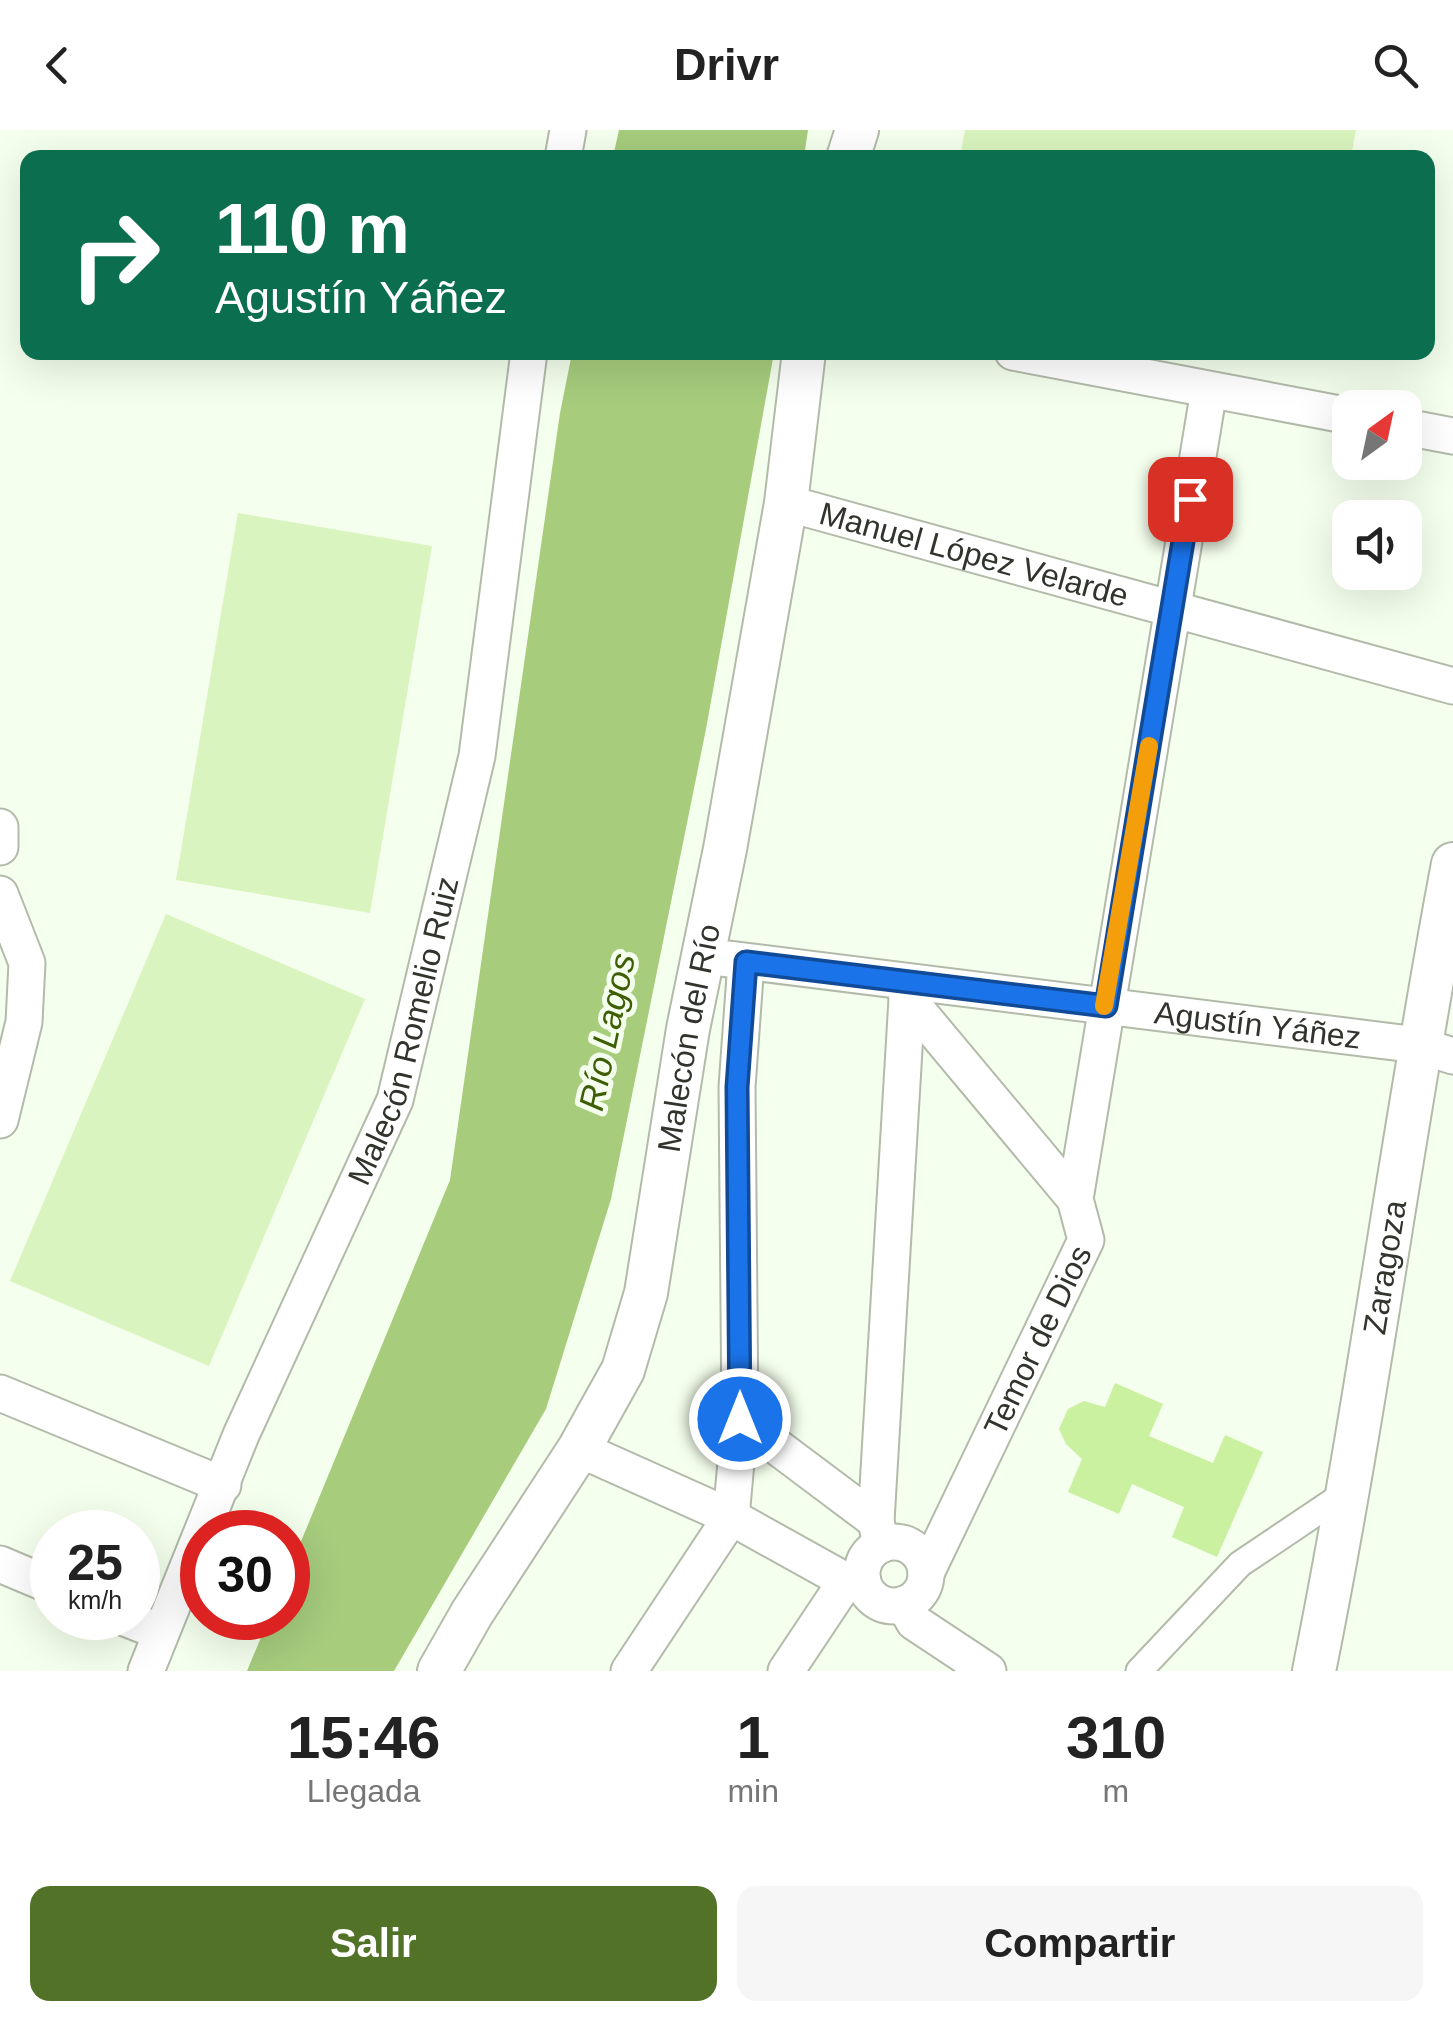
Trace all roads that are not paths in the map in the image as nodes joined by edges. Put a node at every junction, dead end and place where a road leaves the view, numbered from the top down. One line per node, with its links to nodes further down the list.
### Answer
1 (528, 360): 25 (street, Malecón Romelio Ruiz)
2 (803, 360): 8 (street, Malecón del Río)
3 (1054, 360): 4 (street)
4 (1210, 390): 5 (street); 9 (street, Temor de Dios)
5 (1332, 413)
6 (1422, 430): 7 (street)
7 (1453, 436)
8 (786, 502): 9 (street, Manuel López Velarde); 15 (street, Malecón del Río)
9 (1171, 609): 10 (street, Manuel López Velarde); 18 (street, Temor de Dios)
10 (1453, 686)
11 (0, 827): 12 (street)
12 (0, 847)
13 (1453, 864): 19 (street, Zaragoza)
14 (0, 894): 20 (street)
15 (704, 956): 16 (street, Agustín Yáñez); 24 (street, Malecón del Río)
16 (746, 962): 17 (street, Agustín Yáñez); 23 (street)
17 (908, 990): 18 (street, Agustín Yáñez); 21 (street); 28 (street)
18 (1106, 1006): 19 (street, Agustín Yáñez); 21 (street, Temor de Dios)
19 (1436, 1051): 26 (street, Zaragoza)
20 (0, 1120)
21 (1075, 1199): 30 (street, Temor de Dios)
22 (0, 1394): 25 (street)
23 (740, 1419): 27 (street); 28 (street)
24 (580, 1449): 27 (street); 37 (street, Malecón del Río)
25 (223, 1484): 34 (street, Malecón Romelio Ruiz)
26 (1350, 1490): 41 (street); 42 (street, Zaragoza)
27 (731, 1517): 32 (street); 38 (street)
28 (878, 1533): 30 (street); 32 (street)
29 (0, 1564): 31 (street)
30 (926, 1572): 33 (street)
31 (30, 1577)
32 (854, 1582): 33 (street); 39 (street)
33 (904, 1604): 40 (street)
34 (160, 1627)
35 (156, 1640): 36 (street, Malecón Romelio Ruiz)
36 (146, 1671)
37 (439, 1671)
38 (630, 1671)
39 (786, 1671)
40 (988, 1671)
41 (1138, 1671)
42 (1314, 1671)

